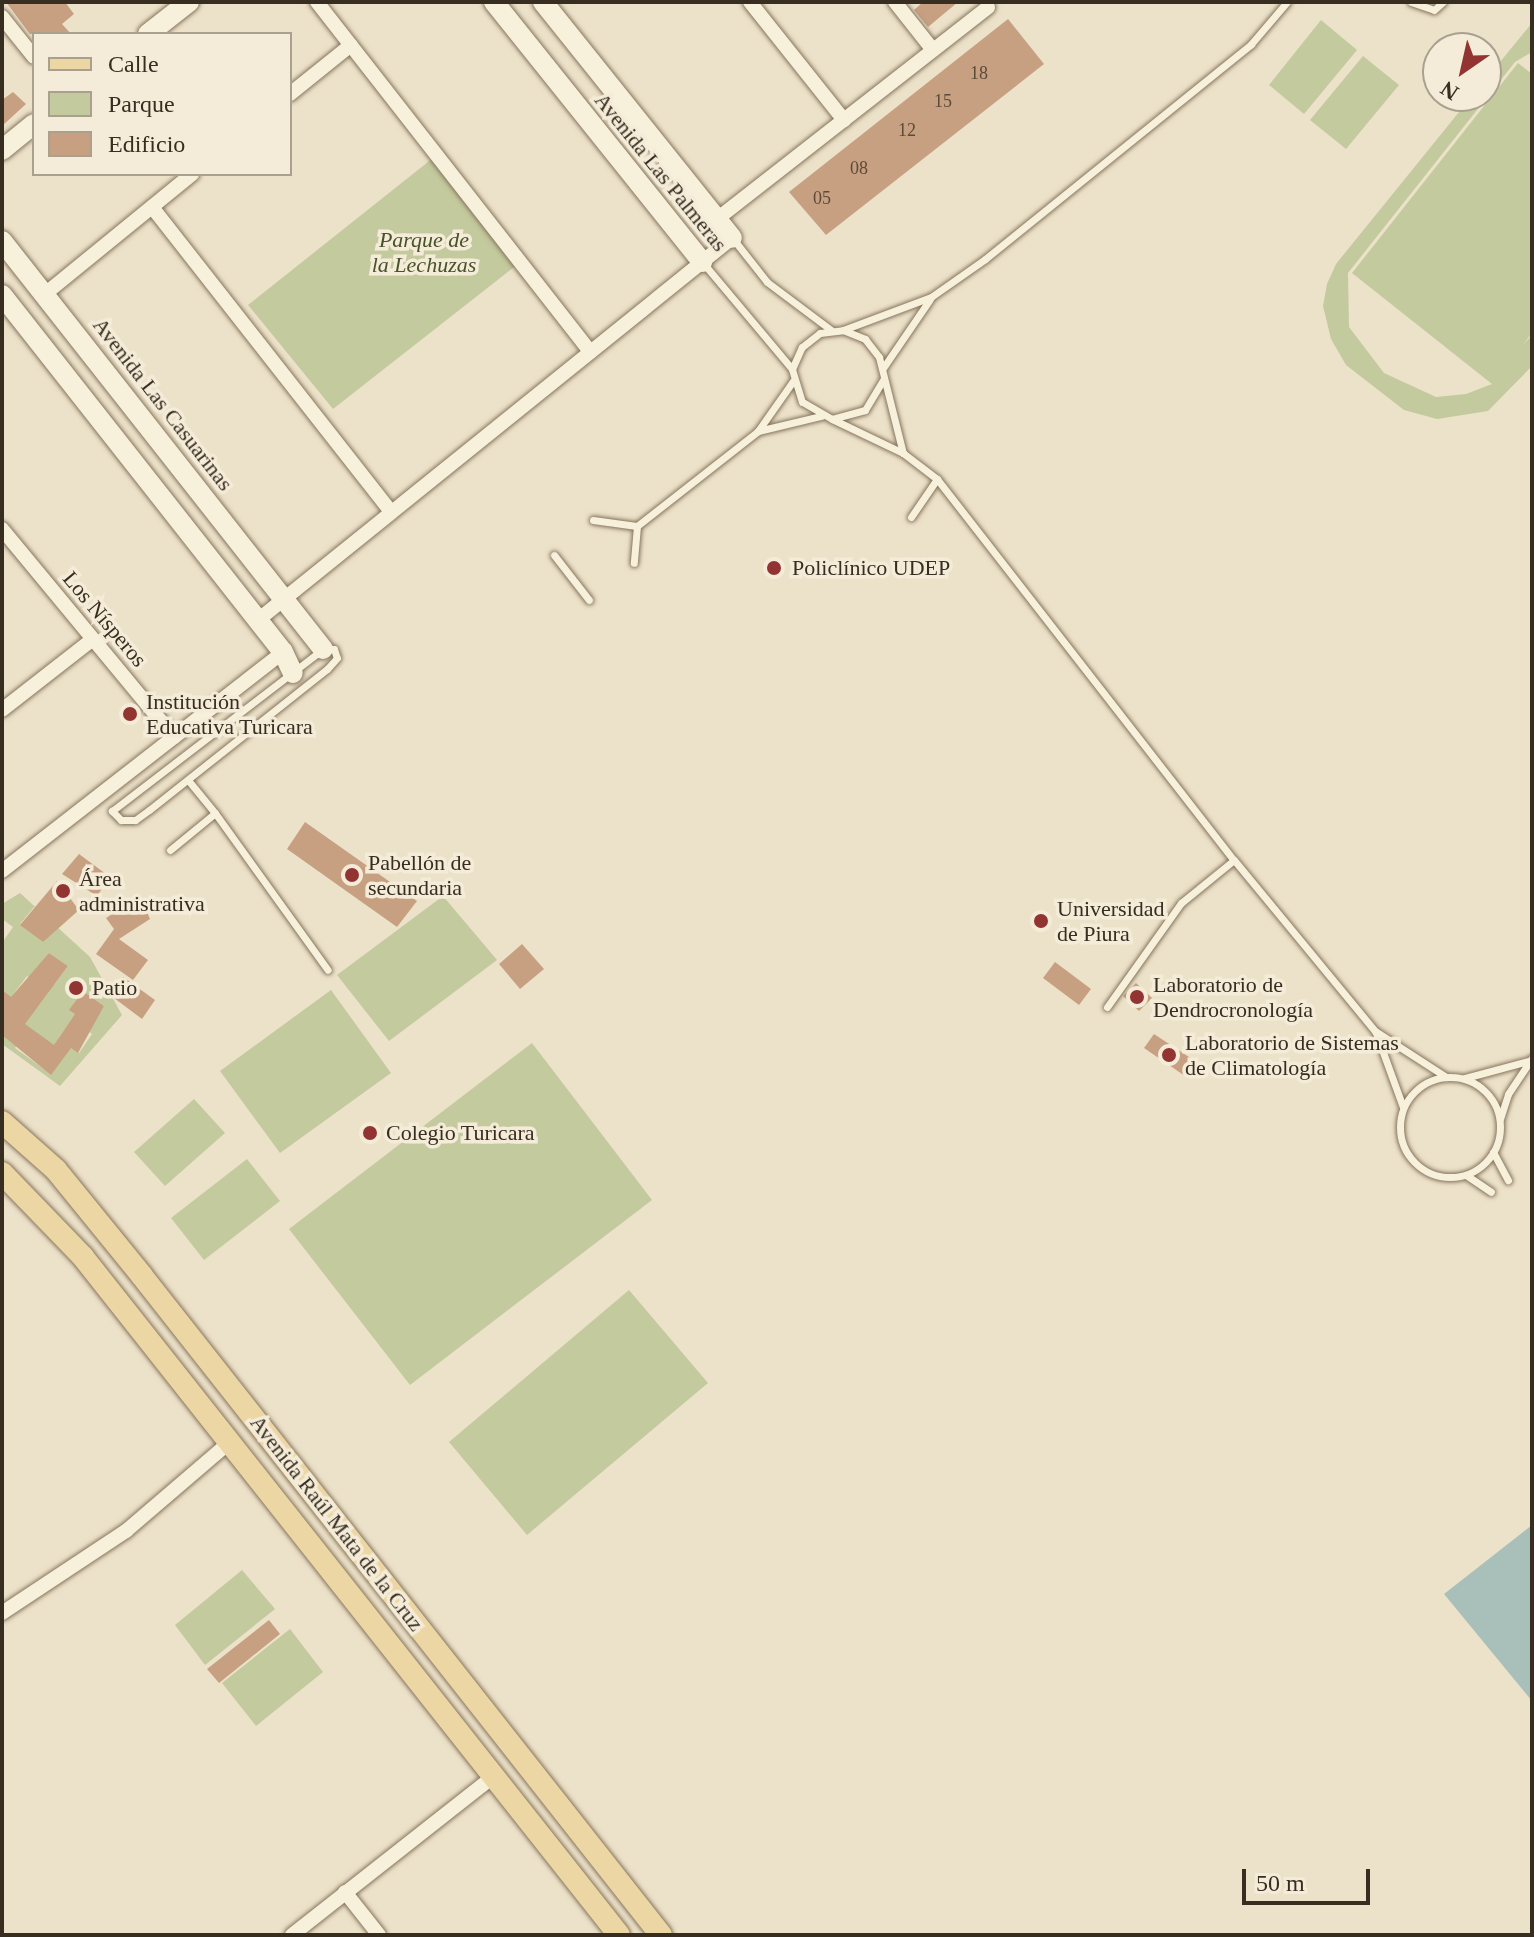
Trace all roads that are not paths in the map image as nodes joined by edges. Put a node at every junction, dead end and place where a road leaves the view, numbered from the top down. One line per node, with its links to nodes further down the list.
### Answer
1 (189, 2): 12 (street)
2 (317, 2): 13 (street)
3 (494, 2): 25 (street, Avenida Las Palmeras)
4 (543, 2): 22 (street, Avenida Las Palmeras)
5 (750, 2): 17 (street)
6 (895, 2): 14 (street)
7 (1287, 2): 28 (lane)
8 (1411, 2): 9 (lane)
9 (1443, 2)
10 (988, 7): 14 (street)
11 (2, 17): 15 (street)
12 (151, 32)
13 (351, 45): 16 (street); 31 (street)
14 (933, 50): 17 (street)
15 (32, 54)
16 (292, 92)
17 (844, 120): 22 (street)
18 (32, 126): 19 (street)
19 (2, 150)
20 (190, 176): 21 (street)
21 (152, 207): 26 (street); 41 (street)
22 (717, 219): 23 (street, Avenida Las Palmeras)
23 (732, 238): 25 (street); 29 (lane, Avenida Las Palmeras)
24 (2, 241): 26 (street, Avenida Las Casuarinas)
25 (702, 262): 31 (street); 32 (lane, Avenida Las Palmeras)
26 (45, 294): 48 (street, Avenida Las Casuarinas)
27 (2, 295): 50 (street)
28 (931, 297): 30 (lane); 33 (lane)
29 (831, 330): 30 (lane); 32 (lane)
30 (843, 330): 33 (lane)
31 (590, 352): 41 (street)
32 (792, 369): 35 (lane)
33 (883, 369): 34 (lane)
34 (883, 380): 37 (lane); 39 (lane)
35 (793, 381): 36 (lane); 38 (lane)
36 (821, 416): 37 (lane); 38 (lane)
37 (832, 419): 39 (lane)
38 (758, 431): 44 (lane)
39 (903, 453): 40 (lane)
40 (937, 479): 42 (lane); 60 (lane)
41 (391, 512): 48 (street)
42 (911, 517)
43 (593, 520): 44 (lane)
44 (637, 526): 47 (lane)
45 (2, 529): 51 (street, Los Nísperos)
46 (554, 555): 49 (lane)
47 (634, 563)
48 (285, 598): 50 (street); 52 (street, Avenida Las Casuarinas)
49 (589, 600)
50 (258, 620): 53 (street)
51 (93, 639): 55 (street); 56 (street, Los Nísperos)
52 (323, 649): 54 (lane); 57 (lane)
53 (283, 652): 54 (street); 56 (street)
54 (293, 673): 57 (lane)
55 (2, 710)
56 (174, 737): 61 (street)
57 (188, 780): 58 (lane)
58 (215, 813): 59 (lane); 62 (lane)
59 (170, 850)
60 (1234, 860): 63 (lane); 64 (lane)
61 (2, 871)
62 (328, 970)
63 (1107, 1007)
64 (1375, 1031): 66 (lane); 68 (lane)
65 (1530, 1060): 67 (lane); 69 (lane)
66 (1446, 1077): 67 (lane); 68 (lane)
67 (1463, 1078): 69 (lane)
68 (1403, 1108): 73 (lane)
69 (1500, 1121): 71 (lane)
70 (2, 1122): 83 (main road, Avenida Raúl Mata de la Cruz)
71 (1493, 1152): 73 (lane); 74 (lane)
72 (2, 1173): 76 (main road, Avenida Raúl Mata de la Cruz)
73 (1466, 1175): 75 (lane)
74 (1508, 1180)
75 (1491, 1192)
76 (230, 1442): 77 (street); 78 (main road, Avenida Raúl Mata de la Cruz)
77 (2, 1613)
78 (494, 1776): 79 (street); 82 (main road, Avenida Raúl Mata de la Cruz)
79 (345, 1892): 80 (street); 81 (street)
80 (292, 1935)
81 (379, 1935)
82 (619, 1935)
83 (661, 1935)

